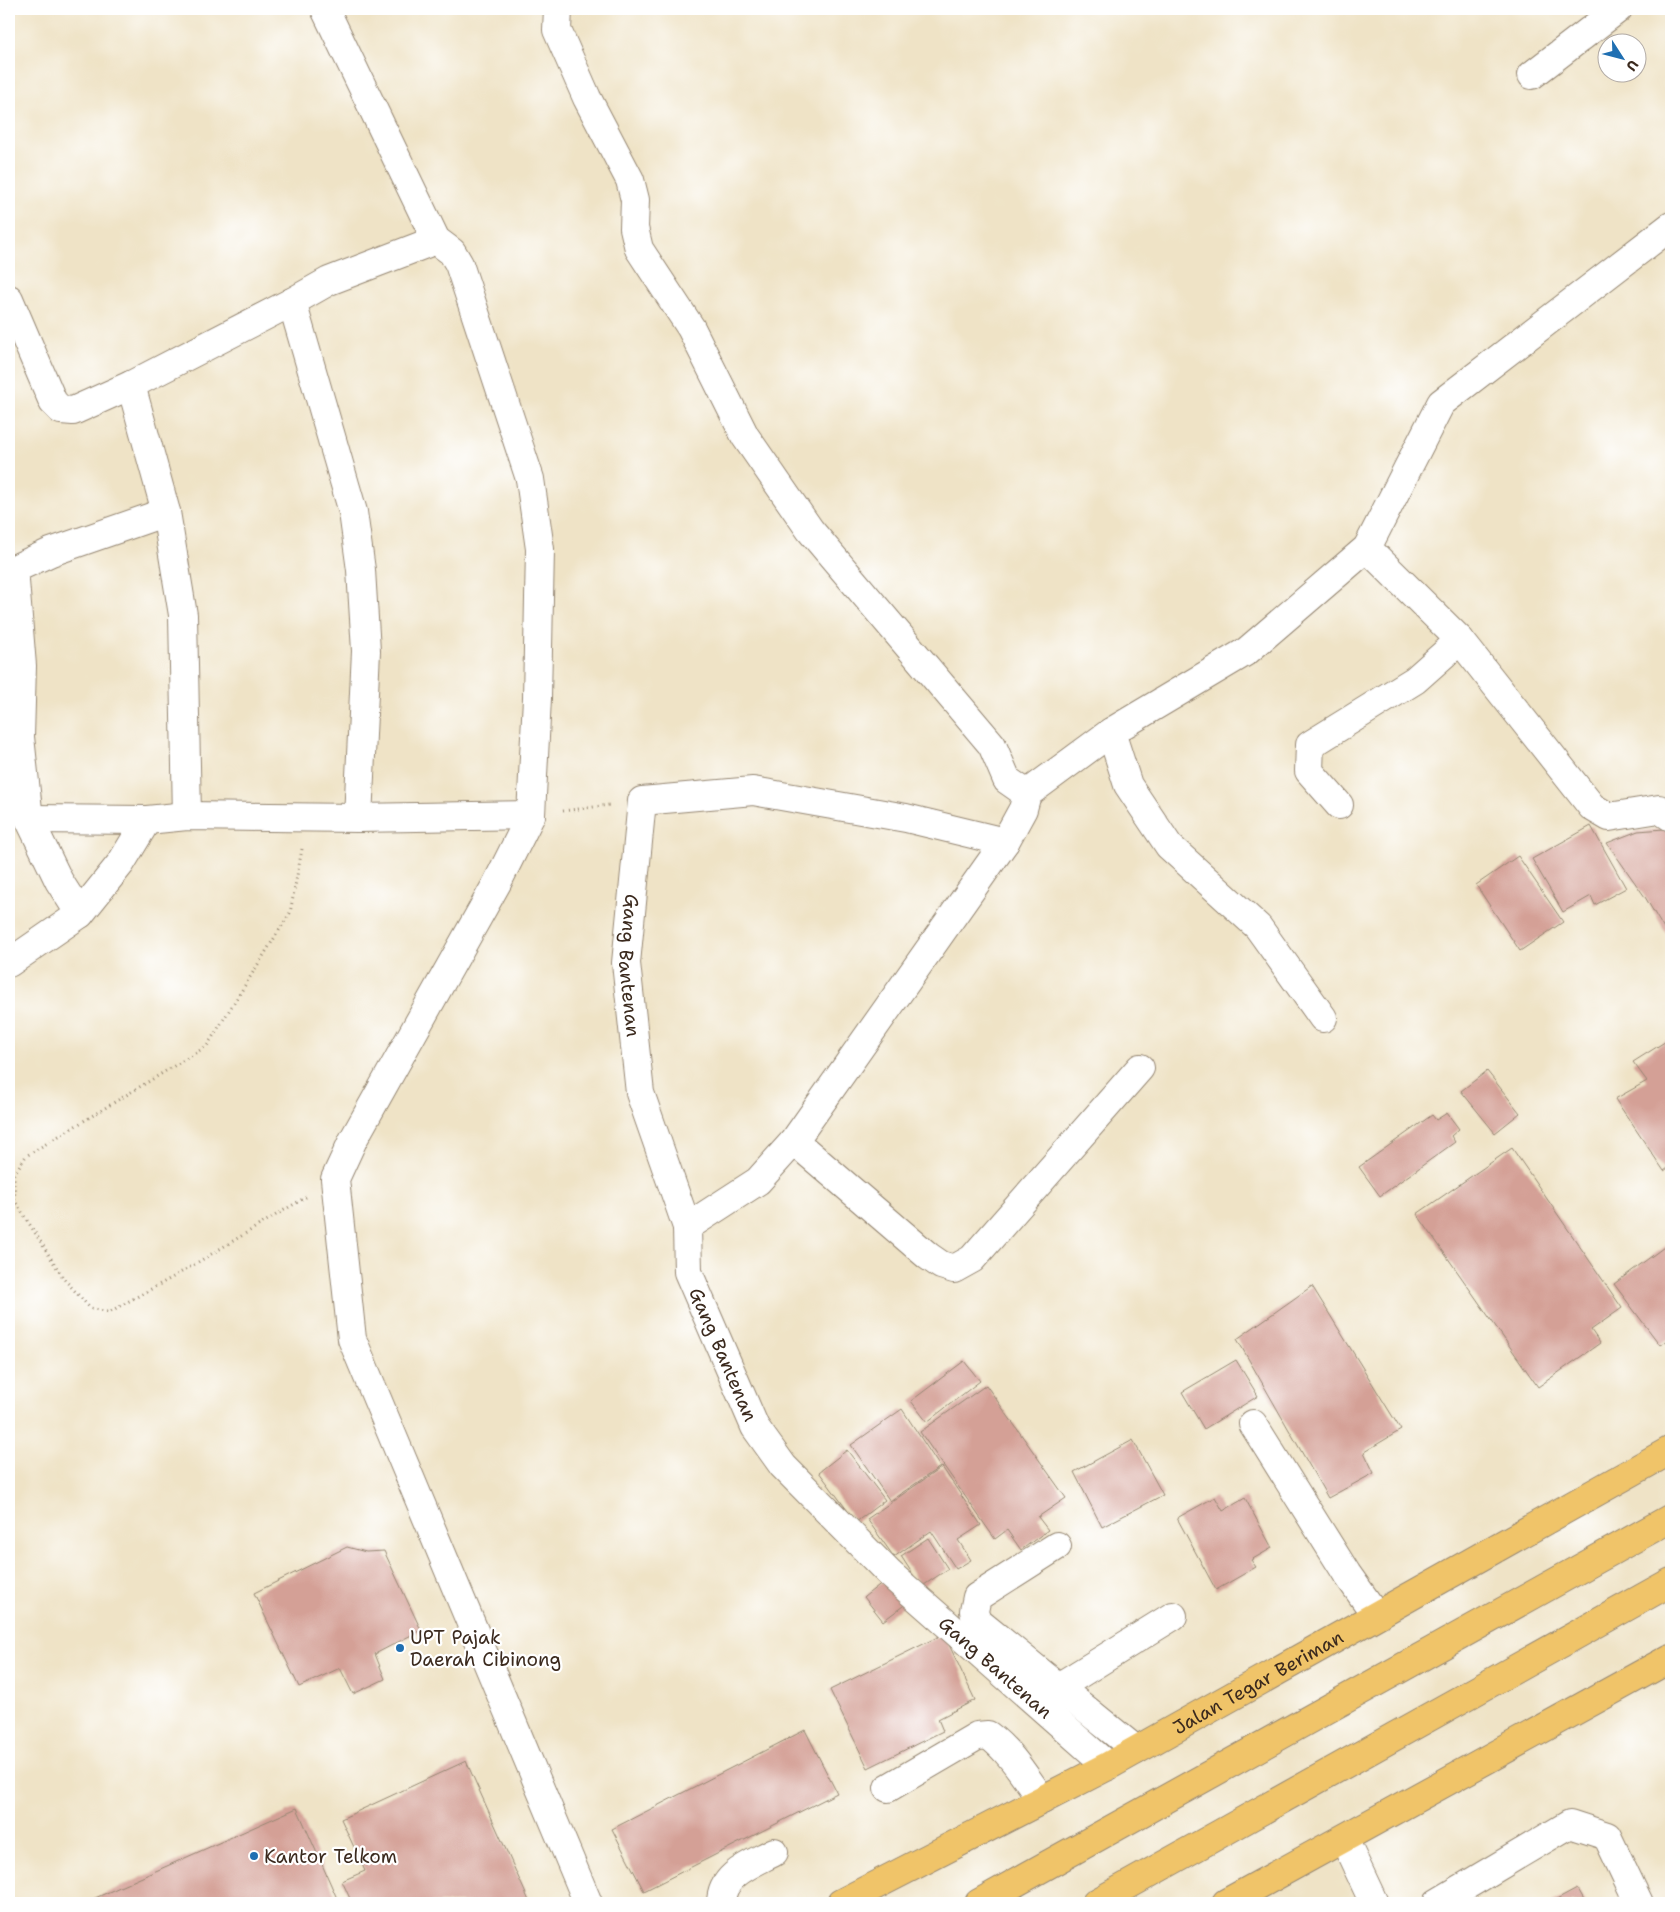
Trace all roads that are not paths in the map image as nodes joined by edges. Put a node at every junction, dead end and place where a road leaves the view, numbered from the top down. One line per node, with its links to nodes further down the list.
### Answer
1 (325, 9): 6 (street)
2 (558, 9): 15 (street)
3 (1618, 9): 4 (street)
4 (1532, 76)
5 (1671, 226): 11 (street)
6 (436, 240): 8 (street); 17 (street)
7 (9, 299): 9 (street)
8 (292, 302): 9 (street); 20 (street)
9 (131, 385): 10 (street)
10 (166, 512): 12 (street); 18 (street)
11 (1367, 548): 13 (street); 14 (street)
12 (12, 561): 21 (street)
13 (1460, 640): 16 (street); 19 (street)
14 (1111, 732): 15 (street); 26 (street)
15 (1027, 794): 23 (street)
16 (1339, 805)
17 (531, 815): 20 (street); 46 (street)
18 (187, 816): 20 (street); 22 (street)
19 (1671, 817)
20 (358, 818)
21 (29, 819): 22 (street); 24 (street)
22 (147, 820): 24 (street)
23 (1005, 842): 28 (street); 29 (street, Gang Bantenan)
24 (80, 914): 25 (street)
25 (9, 963)
26 (1323, 1018)
27 (1140, 1068): 28 (street)
28 (794, 1141): 29 (street)
29 (687, 1227): 40 (street, Gang Bantenan)
30 (1253, 1424): 35 (street)
31 (1671, 1450): 35 (main road, Jalan Tegar Beriman)
32 (1671, 1518): 45 (main road)
33 (1057, 1546): 38 (street)
34 (1671, 1582): 50 (main road)
35 (1376, 1615): 39 (main road, Jalan Tegar Beriman)
36 (1173, 1616): 38 (street)
37 (1671, 1658): 43 (main road)
38 (1060, 1686): 39 (street)
39 (1136, 1750): 40 (main road, Jalan Tegar Beriman)
40 (1108, 1766): 42 (main road, Jalan Tegar Beriman)
41 (888, 1788): 42 (street)
42 (1042, 1800): 48 (main road, Jalan Tegar Beriman)
43 (1344, 1839): 51 (main road); 52 (street)
44 (774, 1852): 47 (street)
45 (1017, 1895): 49 (main road)
46 (588, 1903)
47 (721, 1903)
48 (841, 1903)
49 (979, 1903)
50 (1096, 1903)
51 (1226, 1903)
52 (1374, 1903)
53 (1437, 1903): 54 (street)
54 (1639, 1903)

